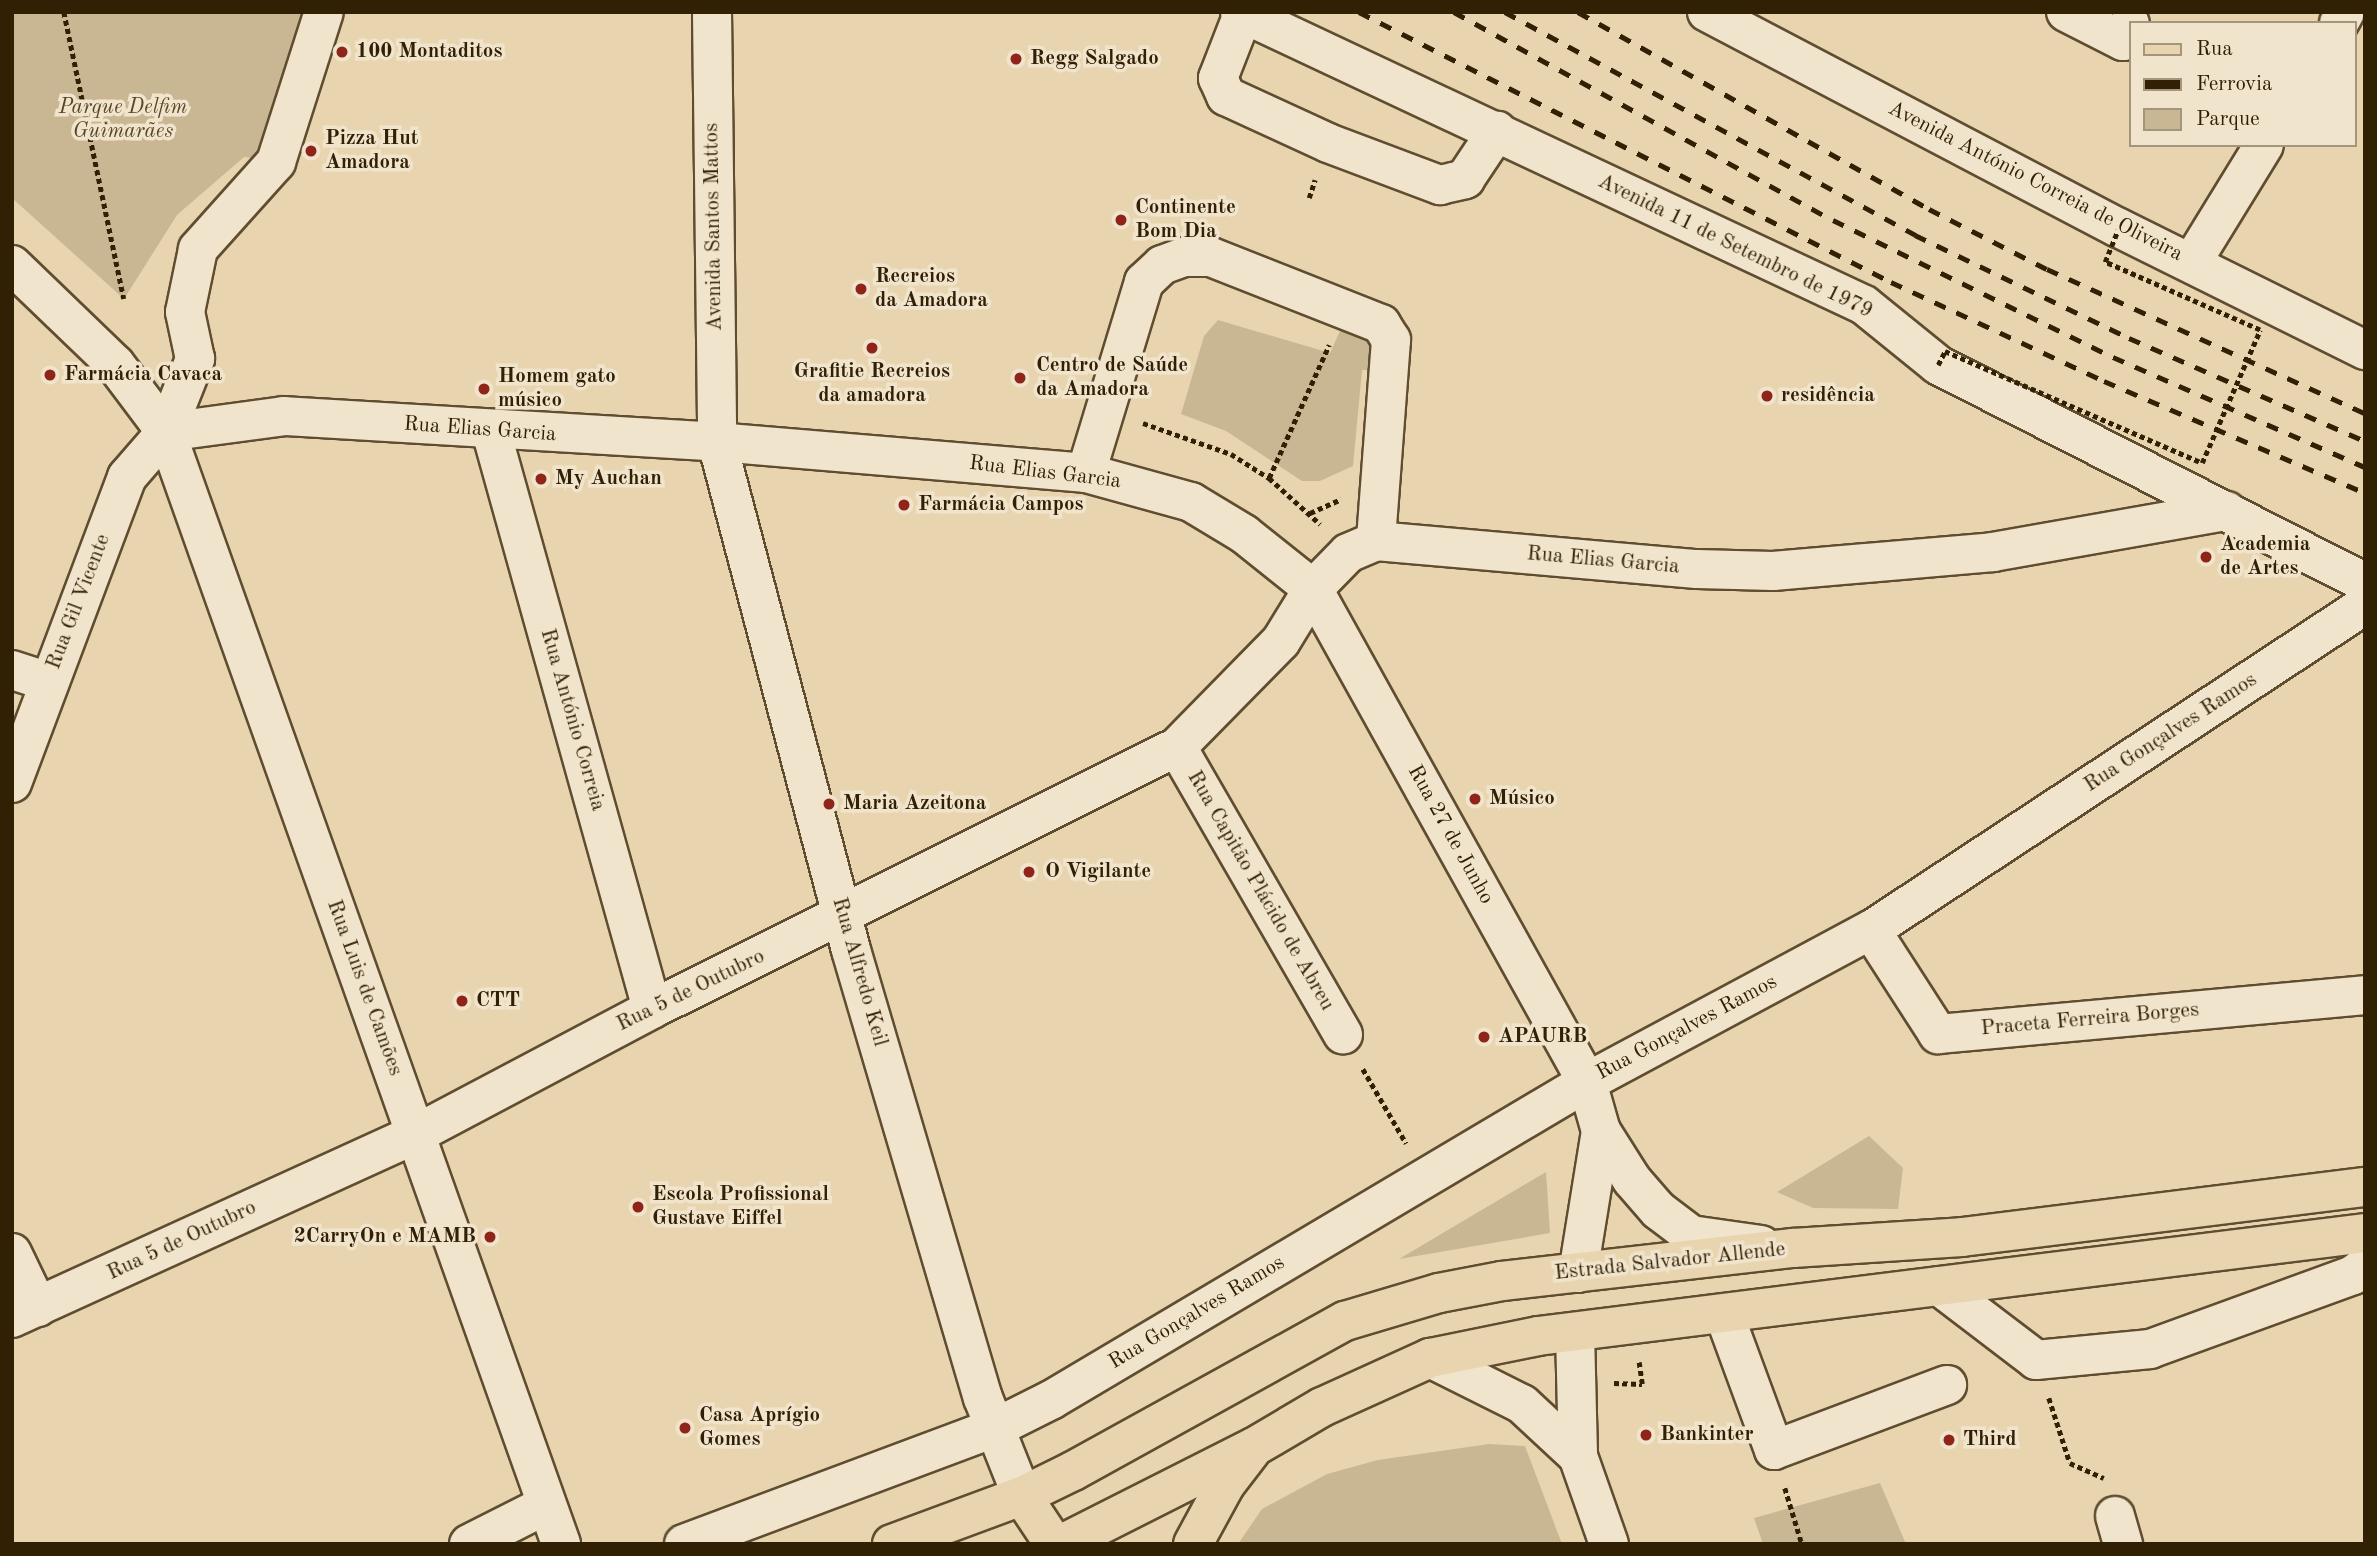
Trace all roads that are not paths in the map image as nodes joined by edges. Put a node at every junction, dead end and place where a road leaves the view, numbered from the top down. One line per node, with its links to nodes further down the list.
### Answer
1 (324, 12): 13 (street)
2 (712, 12): 14 (street, Avenida Santos Mattos)
3 (1707, 12): 9 (street, Avenida António Correia de Oliveira)
4 (2066, 12): 6 (street)
5 (1242, 13): 7 (street, Avenida 11 de Setembro de 1979); 7 (street)
6 (2128, 25)
7 (1497, 131): 16 (street, Avenida 11 de Setembro de 1979)
8 (2263, 147): 9 (street)
9 (2192, 262): 11 (street, Avenida António Correia de Oliveira)
10 (12, 265): 13 (street)
11 (2365, 350)
12 (491, 431): 13 (street, Rua Elias Garcia); 14 (street, Rua Elias Garcia); 28 (street, Rua António Correia)
13 (166, 432): 22 (street, Rua Gil Vicente); 32 (street, Rua Luis de Camões)
14 (717, 442): 15 (street, Rua Elias Garcia); 25 (street, Rua Alfredo Keil)
15 (1086, 474): 17 (street); 19 (street, Rua Elias Garcia)
16 (2226, 511): 17 (street, Rua Elias Garcia); 18 (street, Avenida 11 de Setembro de 1979)
17 (1362, 547): 19 (street)
18 (2365, 583)
19 (1313, 589): 23 (street, Rua 5 de Outubro); 30 (street, Rua 27 de Junho)
20 (2365, 605): 26 (street, Rua Gonçalves Ramos)
21 (12, 670): 22 (street)
22 (49, 682): 24 (street, Rua Gil Vicente)
23 (1177, 747): 25 (street, Rua 5 de Outubro); 29 (street, Rua Capitão Plácido de Abreu)
24 (12, 783)
25 (842, 917): 28 (street, Rua 5 de Outubro); 45 (street, Rua Alfredo Keil)
26 (1871, 930): 27 (street, Praceta Ferreira Borges); 30 (street, Rua Gonçalves Ramos)
27 (2365, 995)
28 (652, 1009): 32 (street, Rua 5 de Outubro)
29 (1343, 1035)
30 (1587, 1082): 31 (street, Rua 27 de Junho); 45 (street, Rua Gonçalves Ramos)
31 (1601, 1131): 35 (street); 38 (street)
32 (416, 1134): 40 (street, Rua 5 de Outubro); 49 (street, Rua Luis de Camões)
33 (2365, 1187): 35 (main road, Estrada Salvador Allende)
34 (2365, 1233): 39 (main road)
35 (1793, 1248): 38 (main road, Estrada Salvador Allende)
36 (12, 1253): 40 (street)
37 (2365, 1266): 39 (street)
38 (1578, 1273): 42 (main road); 48 (main road, Estrada Salvador Allende)
39 (1939, 1286): 41 (main road)
40 (25, 1313)
41 (1724, 1314): 42 (main road); 44 (street)
42 (1575, 1332): 43 (main road); 47 (street)
43 (1430, 1358): 46 (main road); 47 (street)
44 (1947, 1385)
45 (995, 1429): 48 (street, Rua Alfredo Keil); 52 (street, Rua Gonçalves Ramos)
46 (1254, 1447): 56 (main road); 57 (main road)
47 (1578, 1456): 58 (street)
48 (1022, 1496): 53 (main road); 54 (main road); 55 (main road)
49 (546, 1505): 50 (street); 51 (street, Rua Luis de Camões)
50 (469, 1544)
51 (561, 1544)
52 (684, 1544)
53 (892, 1544)
54 (1023, 1544)
55 (1054, 1544)
56 (1062, 1544)
57 (1193, 1544)
58 (1609, 1544)

